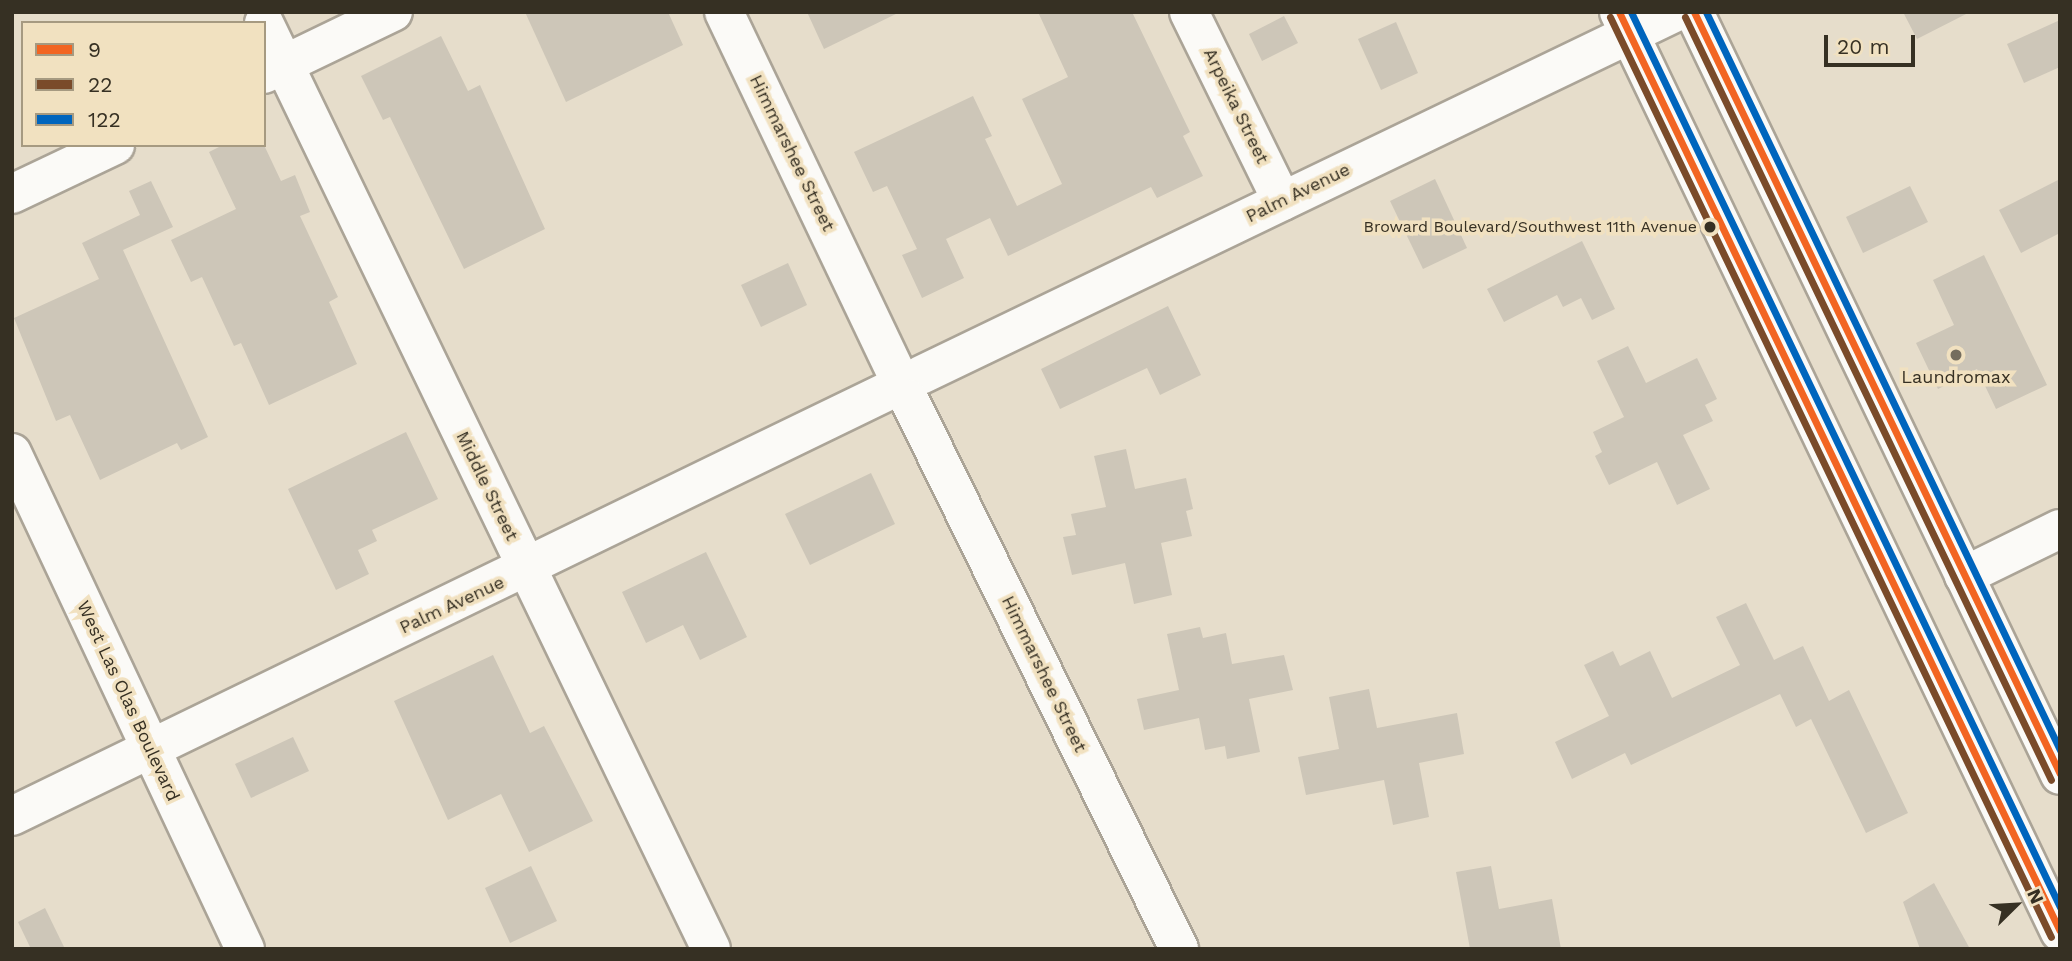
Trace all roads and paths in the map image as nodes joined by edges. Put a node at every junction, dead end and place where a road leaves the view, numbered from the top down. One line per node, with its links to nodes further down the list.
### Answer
1 (393, 12): 8 (street)
2 (724, 12): 12 (street, Himmarshee Street)
3 (1189, 12): 11 (street, Arpeika Street)
4 (1676, 12): 6 (street, Palm Avenue)
5 (1694, 12): 16 (street)
6 (1624, 23): 11 (street, Palm Avenue); 20 (street)
7 (266, 32): 8 (street, Middle Street)
8 (274, 69): 15 (street, Middle Street)
9 (111, 147): 10 (street)
10 (12, 194)
11 (1282, 201): 12 (street, Palm Avenue)
12 (904, 384): 15 (street, Palm Avenue); 23 (street, Himmarshee Street)
13 (12, 453): 17 (street, West Las Olas Boulevard)
14 (2060, 529): 16 (street)
15 (528, 569): 17 (street, Palm Avenue); 22 (street, Middle Street)
16 (1964, 576): 18 (street)
17 (150, 750): 19 (street, Palm Avenue); 21 (street, West Las Olas Boulevard)
18 (2060, 775)
19 (12, 816)
20 (2060, 932)
21 (245, 949)
22 (711, 949)
23 (1179, 949)

